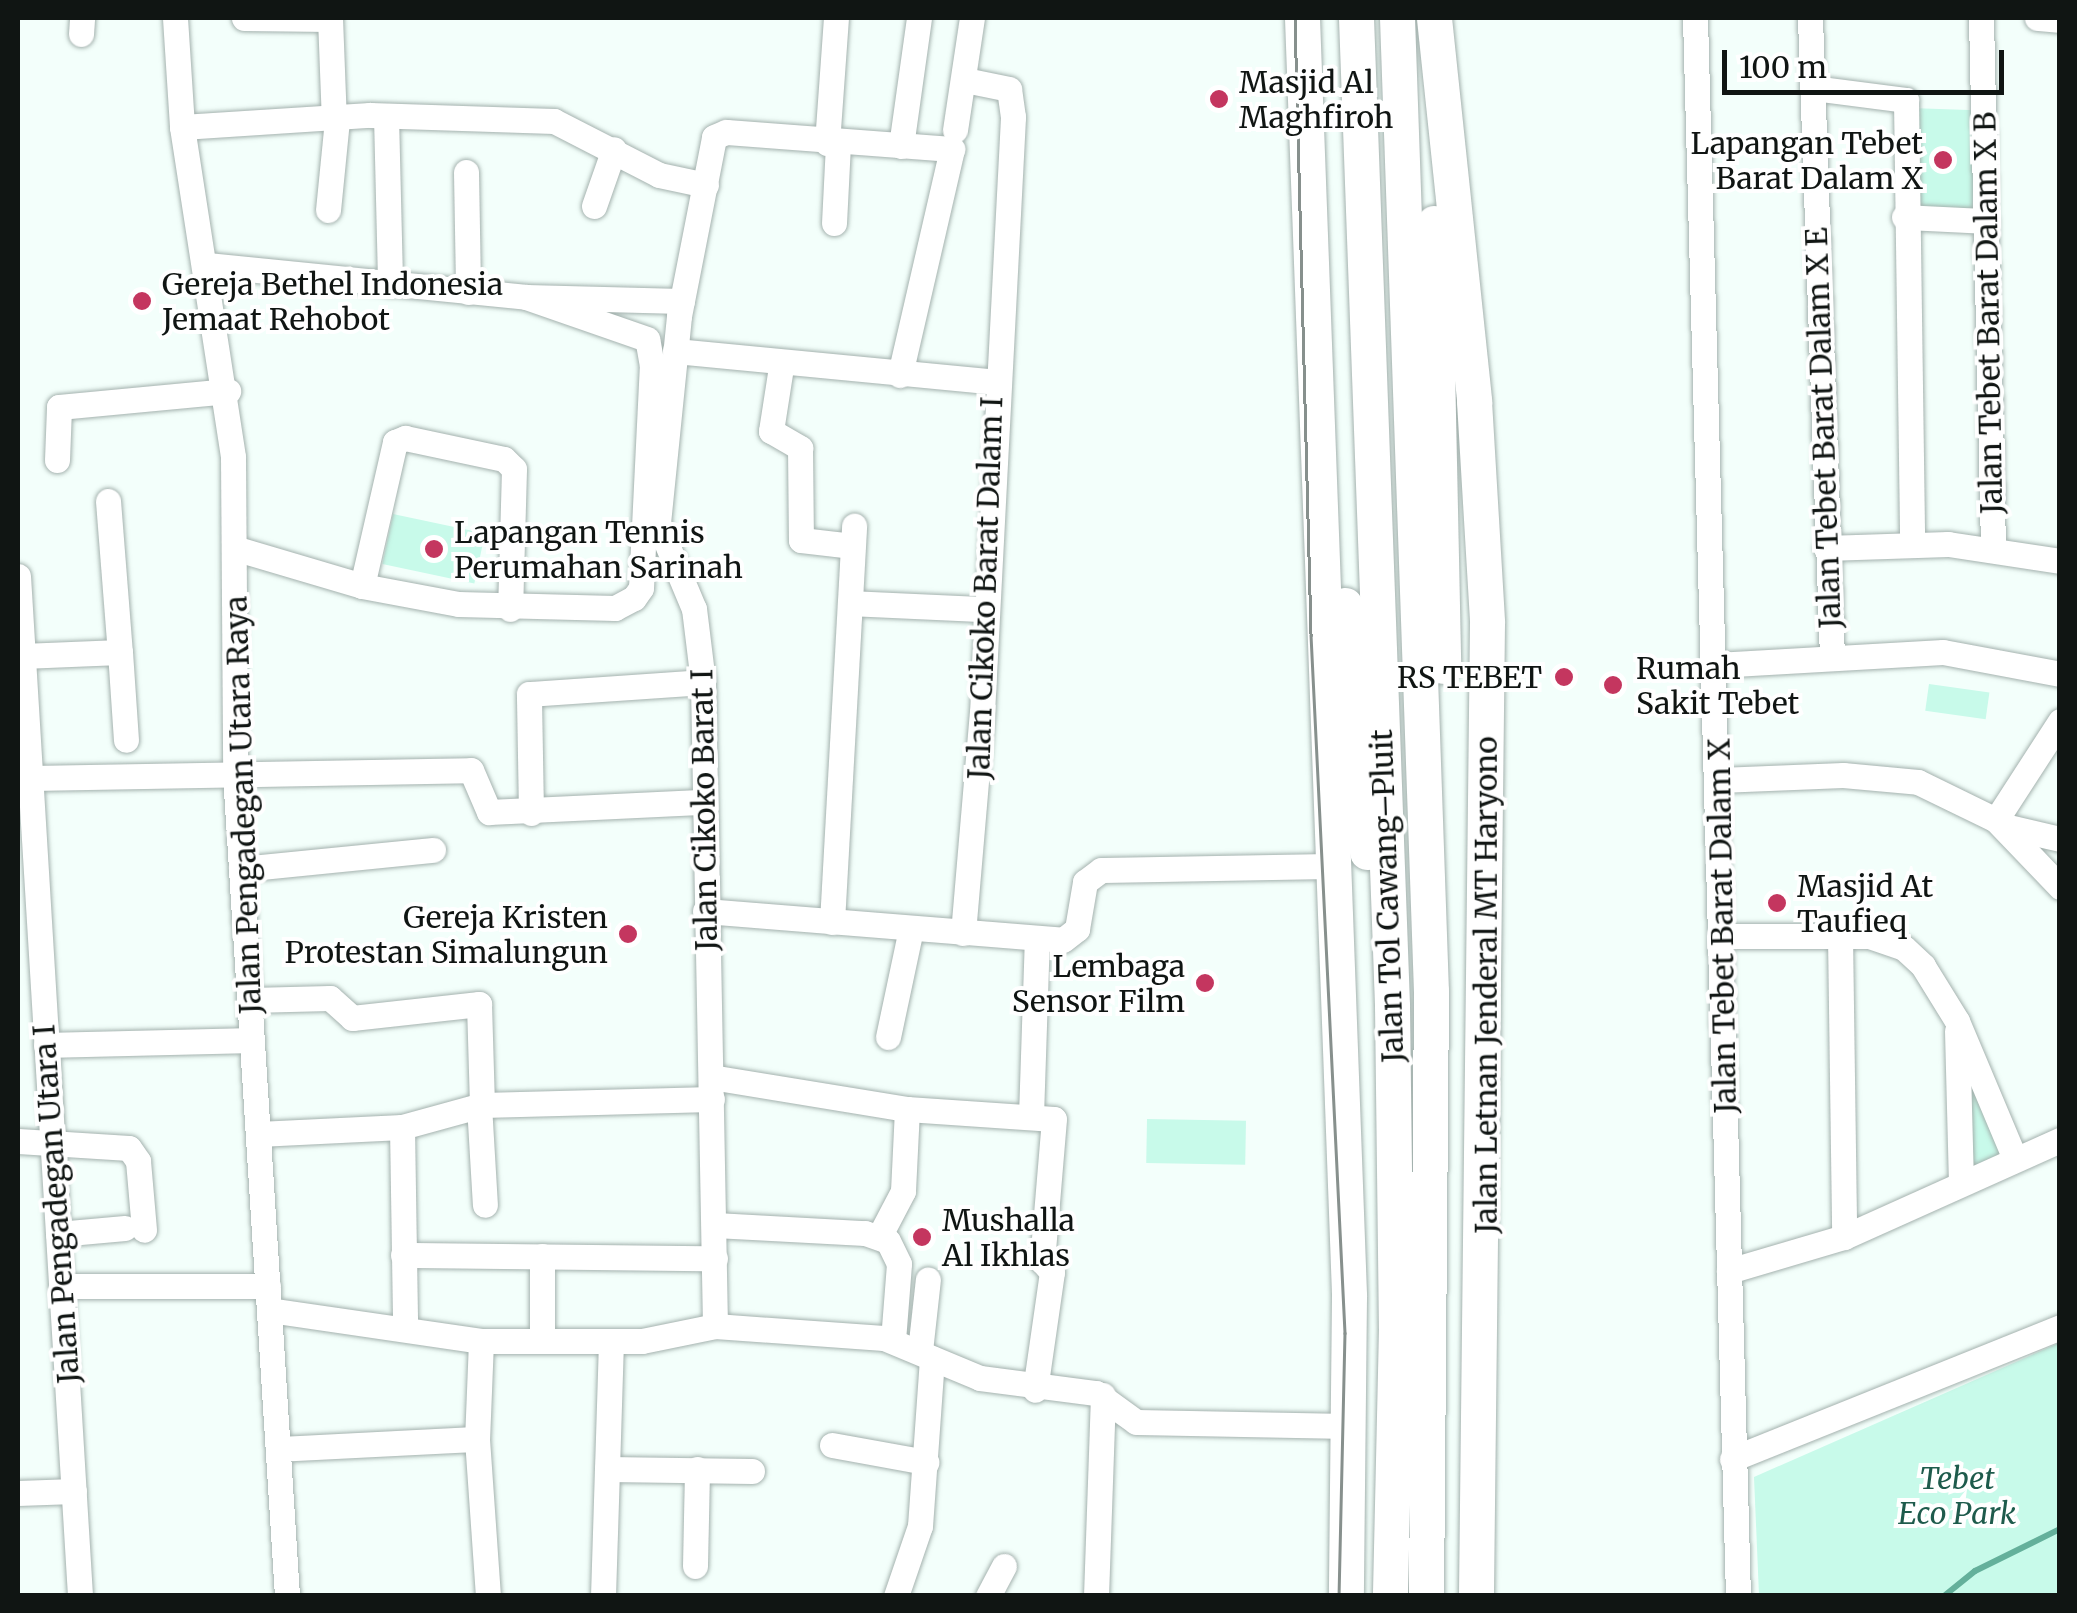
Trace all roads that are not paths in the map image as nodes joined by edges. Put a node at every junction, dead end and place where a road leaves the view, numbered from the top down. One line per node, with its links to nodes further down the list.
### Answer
1 (174, 18): 21 (street, Jalan Pengadegan Utara Raya)
2 (244, 18): 3 (street)
3 (330, 18): 20 (street)
4 (836, 18): 23 (street)
5 (919, 18): 24 (street)
6 (972, 18): 16 (street)
7 (1302, 18): 39 (highway)
8 (1356, 18): 85 (highway, Jalan Tol Cawang–Pluit)
9 (1397, 18): 83 (highway, Jalan Tol Cawang–Pluit)
10 (1434, 18): 17 (highway, Jalan Letnan Jenderal MT Haryono)
11 (1695, 18): 59 (street, Jalan Tebet Barat Dalam X)
12 (1810, 18): 18 (street, Jalan Tebet Barat Dalam X E)
13 (1981, 18): 31 (street, Jalan Tebet Barat Dalam X B)
14 (2037, 18): 15 (street)
15 (2060, 20)
16 (964, 80): 22 (street); 42 (street)
17 (1438, 82): 83 (highway); 146 (highway, Jalan Letnan Jenderal MT Haryono)
18 (1812, 88): 30 (street); 48 (street, Jalan Tebet Barat Dalam X E)
19 (386, 116): 20 (street); 25 (street); 34 (street)
20 (336, 120): 21 (street); 29 (street)
21 (182, 127): 33 (street, Jalan Pengadegan Utara Raya)
22 (955, 130)
23 (832, 144): 24 (street); 27 (street, Jalan Cikoko Barat I); 32 (street)
24 (901, 146): 41 (street)
25 (614, 148): 27 (street); 28 (street)
26 (466, 172): 35 (street)
27 (706, 185): 37 (street, Jalan Cikoko Barat I)
28 (594, 206)
29 (328, 210)
30 (1904, 217): 31 (street); 46 (street)
31 (1986, 221): 49 (street, Jalan Tebet Barat Dalam X B)
32 (834, 223)
33 (207, 265): 34 (street); 43 (street, Jalan Pengadegan Utara Raya)
34 (390, 284): 35 (street)
35 (468, 292): 36 (street)
36 (526, 297): 37 (street); 55 (street)
37 (682, 301): 38 (street, Jalan Cikoko Barat I)
38 (674, 352): 40 (street, Jalan Cikoko Barat Dalam I); 61 (street, Jalan Cikoko Barat I)
39 (1315, 356): 73 (highway); 85 (highway)
40 (781, 367): 41 (street, Jalan Cikoko Barat Dalam I); 53 (street)
41 (900, 375): 42 (street, Jalan Cikoko Barat Dalam I)
42 (996, 382): 54 (street, Jalan Cikoko Barat Dalam I)
43 (228, 391): 44 (street); 47 (street, Jalan Pengadegan Utara Raya)
44 (57, 460)
45 (108, 501): 56 (street)
46 (1912, 542): 48 (street); 49 (street)
47 (234, 548): 52 (street); 64 (street, Jalan Pengadegan Utara Raya)
48 (1826, 548): 58 (street, Jalan Tebet Barat Dalam X E)
49 (1993, 548): 50 (street)
50 (2060, 560)
51 (18, 576): 57 (street, Jalan Pengadegan Utara I)
52 (362, 586): 55 (street); 55 (street)
53 (850, 603): 54 (street); 77 (street)
54 (984, 608): 79 (street, Jalan Cikoko Barat Dalam I)
55 (510, 609)
56 (120, 652): 57 (street); 63 (street)
57 (22, 656): 65 (street, Jalan Pengadegan Utara I)
58 (1832, 658): 59 (street); 60 (street)
59 (1716, 665): 66 (street, Jalan Tebet Barat Dalam X)
60 (2060, 674)
61 (703, 682): 67 (street, Jalan Cikoko Barat I); 68 (street)
62 (2060, 721): 69 (street)
63 (126, 740)
64 (235, 774): 65 (street); 68 (street); 74 (street, Jalan Pengadegan Utara Raya)
65 (30, 778): 71 (street, Jalan Pengadegan Utara I)
66 (1719, 780): 69 (street); 81 (street, Jalan Tebet Barat Dalam X)
67 (705, 802): 68 (street); 76 (street, Jalan Cikoko Barat I)
68 (531, 813)
69 (2000, 823): 70 (street); 75 (street)
70 (2060, 839)
71 (26, 843): 89 (street, Jalan Pengadegan Utara I)
72 (433, 850): 74 (street)
73 (1332, 866): 82 (street); 123 (highway)
74 (241, 869): 84 (street, Jalan Pengadegan Utara Raya)
75 (2060, 887)
76 (705, 911): 77 (street); 90 (street, Jalan Cikoko Barat I)
77 (832, 922): 78 (street)
78 (911, 928): 79 (street); 87 (street)
79 (963, 933): 82 (street)
80 (1840, 935): 81 (street); 86 (street); 105 (street)
81 (1723, 936): 109 (street, Jalan Tebet Barat Dalam X)
82 (1037, 939): 93 (street)
83 (1431, 991): 145 (highway, Jalan Tol Cawang–Pluit)
84 (250, 1000): 88 (street, Jalan Pengadegan Utara Raya); 91 (street)
85 (1392, 1006): 144 (highway, Jalan Tol Cawang–Pluit)
86 (1957, 1021): 99 (street); 100 (street)
87 (888, 1037)
88 (252, 1040): 89 (street); 95 (street, Jalan Pengadegan Utara Raya)
89 (46, 1046): 96 (street, Jalan Pengadegan Utara I)
90 (711, 1088): 91 (street); 92 (street); 102 (street, Jalan Cikoko Barat I)
91 (481, 1105): 94 (street); 101 (street)
92 (907, 1109): 93 (street); 104 (street)
93 (1030, 1116): 121 (street)
94 (402, 1127): 95 (street); 106 (street)
95 (258, 1134): 112 (street, Jalan Pengadegan Utara Raya)
96 (52, 1140): 98 (street); 103 (street, Jalan Pengadegan Utara I); 103 (street)
97 (2060, 1140): 99 (street)
98 (18, 1141)
99 (2015, 1159): 100 (street)
100 (1961, 1183): 105 (street)
101 (486, 1205)
102 (715, 1225): 104 (street); 108 (street, Jalan Cikoko Barat I)
103 (58, 1234): 111 (street, Jalan Pengadegan Utara I)
104 (879, 1236): 116 (street)
105 (1844, 1237): 109 (street)
106 (404, 1255): 107 (street); 115 (street)
107 (542, 1256): 108 (street); 118 (street)
108 (716, 1258): 113 (street, Jalan Cikoko Barat I)
109 (1729, 1271): 127 (street, Jalan Tebet Barat Dalam X)
110 (928, 1279): 120 (street)
111 (61, 1286): 112 (street); 132 (street, Jalan Pengadegan Utara I)
112 (268, 1298): 115 (street); 126 (street, Jalan Pengadegan Utara Raya)
113 (715, 1326): 116 (street); 119 (street)
114 (2060, 1327): 127 (street)
115 (405, 1328): 117 (street)
116 (893, 1340): 120 (street)
117 (481, 1341): 118 (street); 124 (street)
118 (542, 1341): 119 (street)
119 (611, 1343): 129 (street)
120 (926, 1355): 121 (street); 128 (street)
121 (1034, 1390): 122 (street)
122 (1103, 1396): 123 (street); 142 (street)
123 (1349, 1426): 143 (highway)
124 (477, 1440): 126 (street); 139 (street)
125 (832, 1445): 128 (street)
126 (278, 1450): 138 (street, Jalan Pengadegan Utara Raya)
127 (1732, 1458): 147 (street, Jalan Tebet Barat Dalam X)
128 (926, 1462): 136 (street)
129 (607, 1470): 130 (street); 140 (street)
130 (698, 1470): 131 (street); 134 (street)
131 (752, 1471)
132 (74, 1491): 133 (street); 137 (street, Jalan Pengadegan Utara I)
133 (18, 1493)
134 (696, 1566)
135 (1004, 1566): 141 (street)
136 (897, 1595)
137 (80, 1596)
138 (287, 1596)
139 (488, 1596)
140 (603, 1596)
141 (988, 1596)
142 (1096, 1596)
143 (1346, 1596)
144 (1390, 1596)
145 (1426, 1596)
146 (1476, 1596)
147 (1738, 1596)

